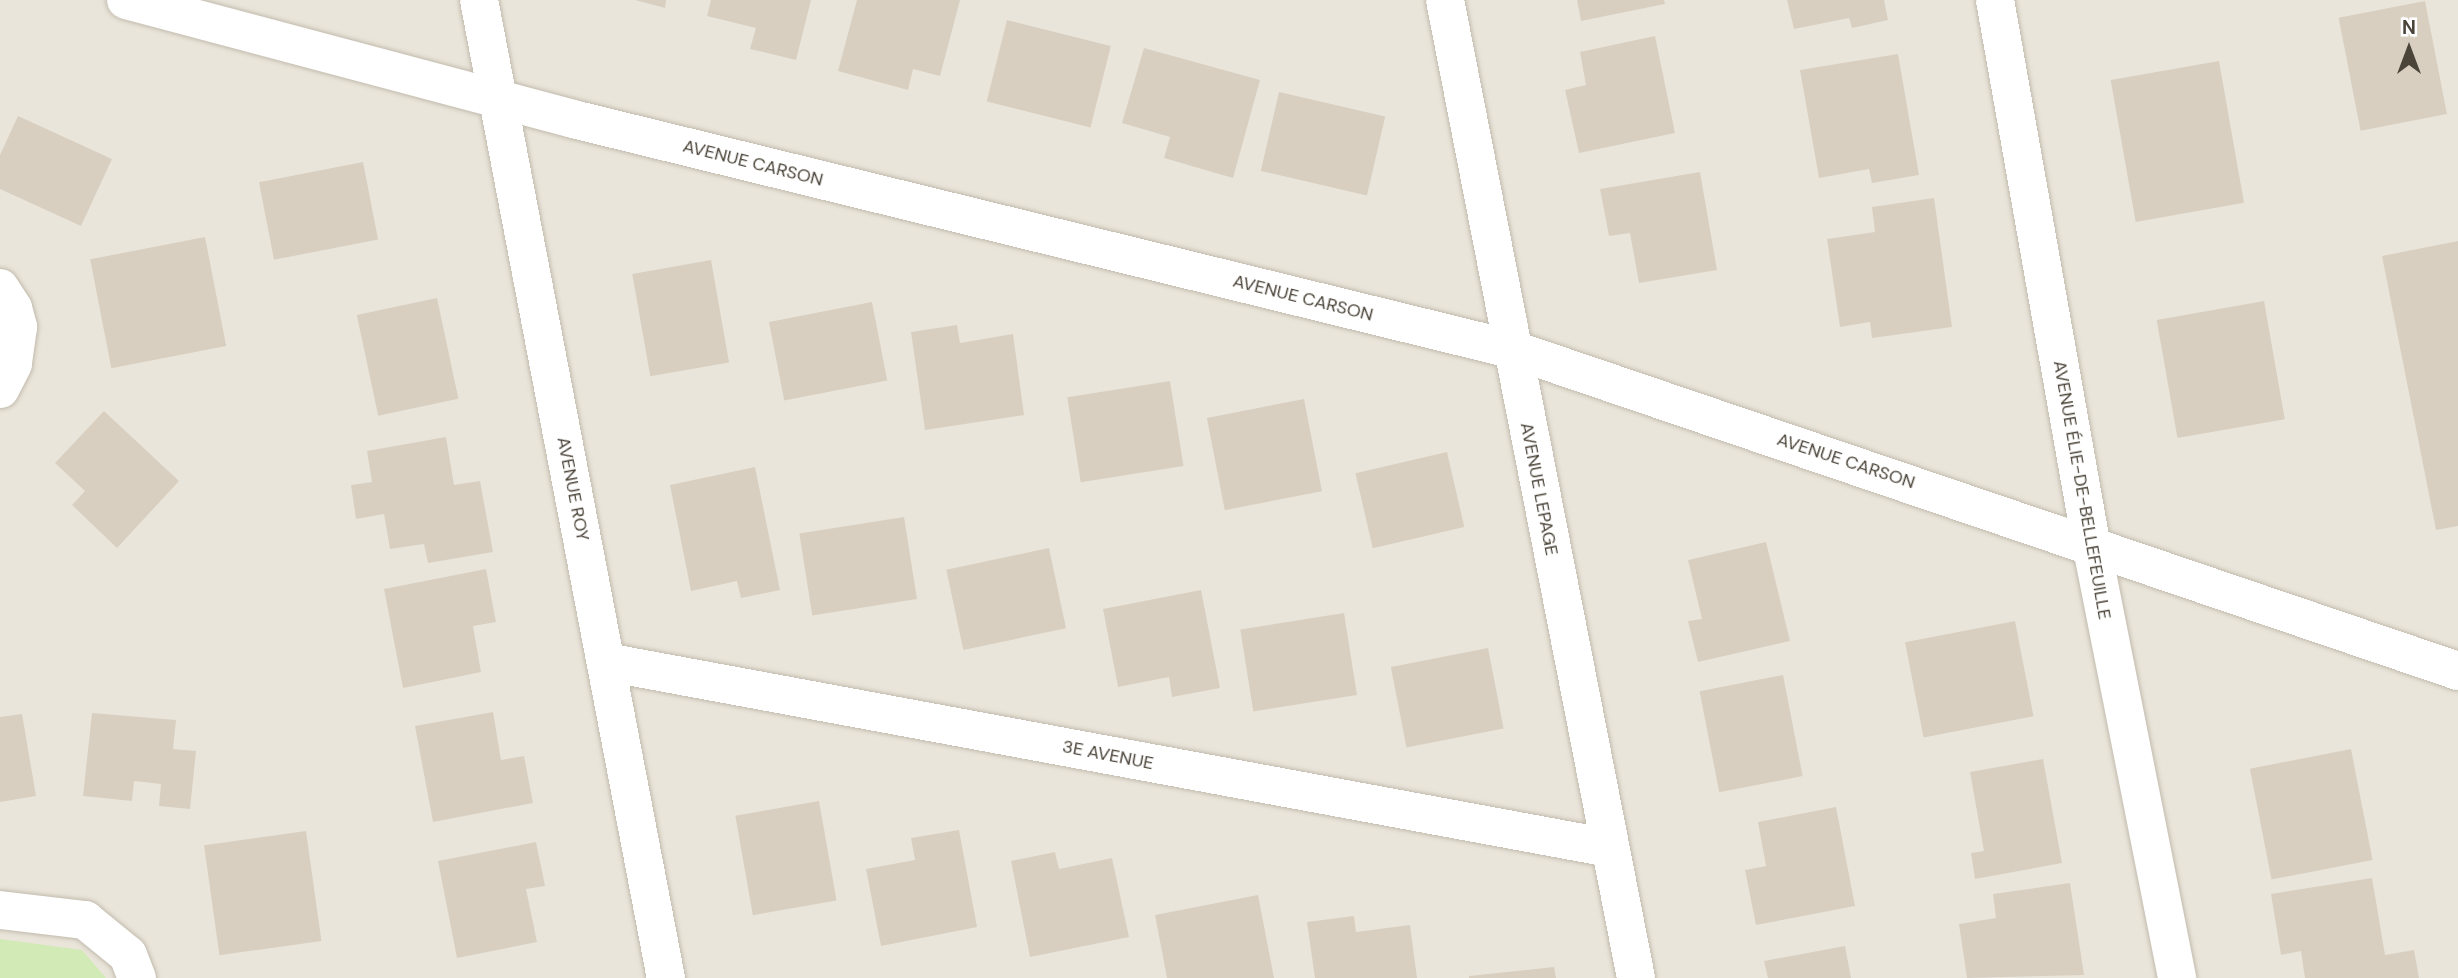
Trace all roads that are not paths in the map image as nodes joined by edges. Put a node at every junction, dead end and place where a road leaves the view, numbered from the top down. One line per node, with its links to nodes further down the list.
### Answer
1 (127, 0): 5 (street, AVENUE CARSON)
2 (479, 0): 5 (street, AVENUE ROY)
3 (1446, 0): 7 (street, AVENUE LEPAGE)
4 (1995, 0): 9 (street, AVENUE ÉLIE-DE-BELLEFEUILLE)
5 (498, 100): 7 (street, AVENUE CARSON); 10 (street, AVENUE ROY)
6 (0, 288): 8 (street)
7 (1511, 349): 9 (street, AVENUE CARSON); 12 (street, AVENUE LEPAGE)
8 (0, 389)
9 (2091, 543): 11 (street, AVENUE CARSON); 17 (street, AVENUE ÉLIE-DE-BELLEFEUILLE)
10 (606, 662): 12 (street, 3E AVENUE); 15 (street, AVENUE ROY)
11 (2458, 671)
12 (1611, 848): 16 (street, AVENUE LEPAGE)
13 (0, 910): 14 (street)
14 (137, 978)
15 (666, 978)
16 (1636, 978)
17 (2177, 978)

